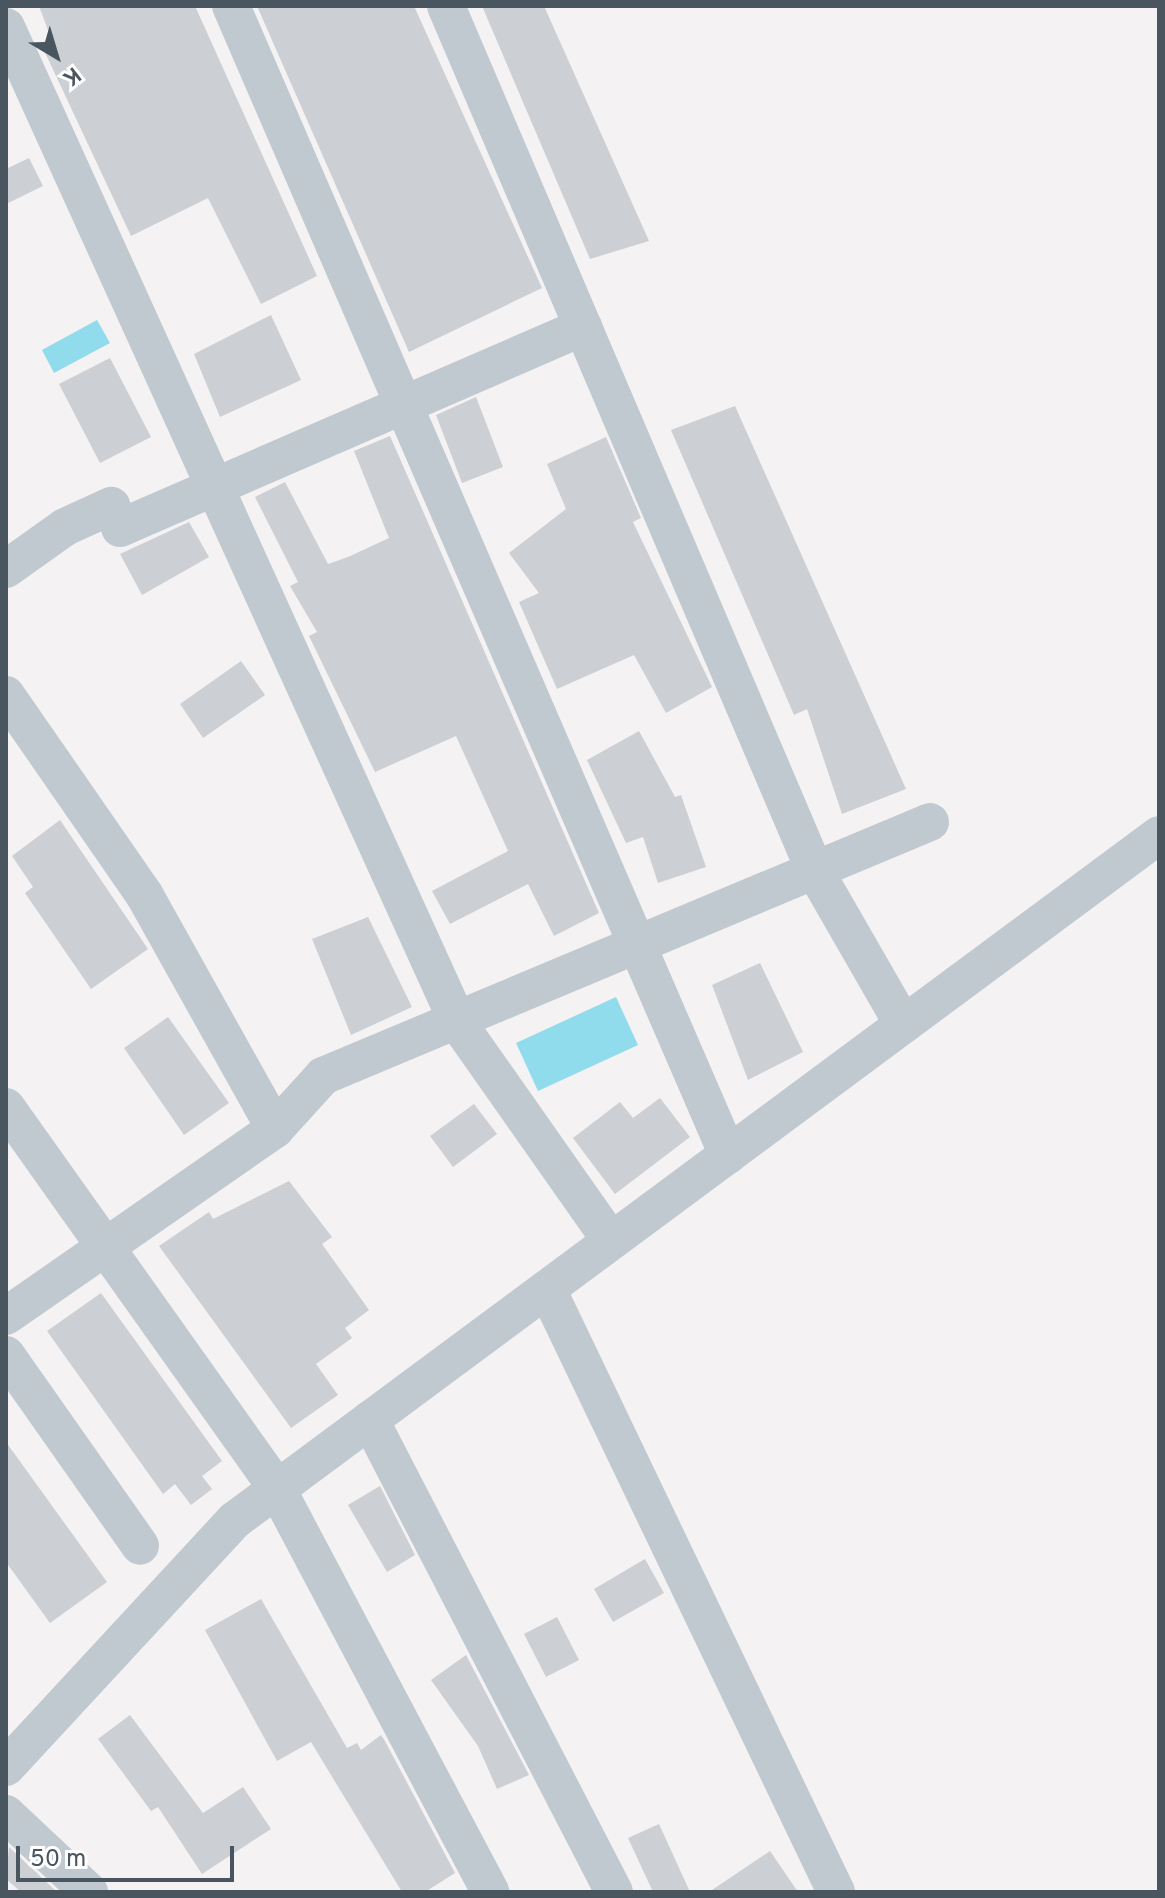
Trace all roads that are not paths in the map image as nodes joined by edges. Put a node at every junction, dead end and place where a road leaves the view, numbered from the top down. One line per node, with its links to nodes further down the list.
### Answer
1 (231, 6): 5 (street)
2 (446, 6): 4 (street)
3 (6, 27): 6 (street)
4 (583, 327): 5 (street); 11 (street)
5 (403, 405): 6 (street); 12 (street)
6 (215, 486): 7 (street); 13 (street)
7 (6, 569)
8 (6, 695): 16 (street)
9 (930, 822): 11 (street)
10 (1159, 835): 14 (street)
11 (815, 871): 12 (street); 14 (street)
12 (638, 947): 13 (street); 17 (street)
13 (458, 1023): 16 (street); 18 (street)
14 (903, 1024): 17 (street)
15 (6, 1107): 19 (street)
16 (275, 1129): 19 (street)
17 (728, 1155): 18 (street)
18 (611, 1241): 20 (street)
19 (105, 1246): 21 (street); 24 (street)
20 (547, 1289): 23 (street); 31 (street)
21 (6, 1316)
22 (6, 1355): 25 (street)
23 (370, 1420): 24 (street); 30 (street)
24 (277, 1489): 26 (street); 29 (street)
25 (140, 1546)
26 (6, 1767)
27 (6, 1814): 28 (street)
28 (89, 1892)
29 (490, 1892)
30 (614, 1892)
31 (836, 1892)

